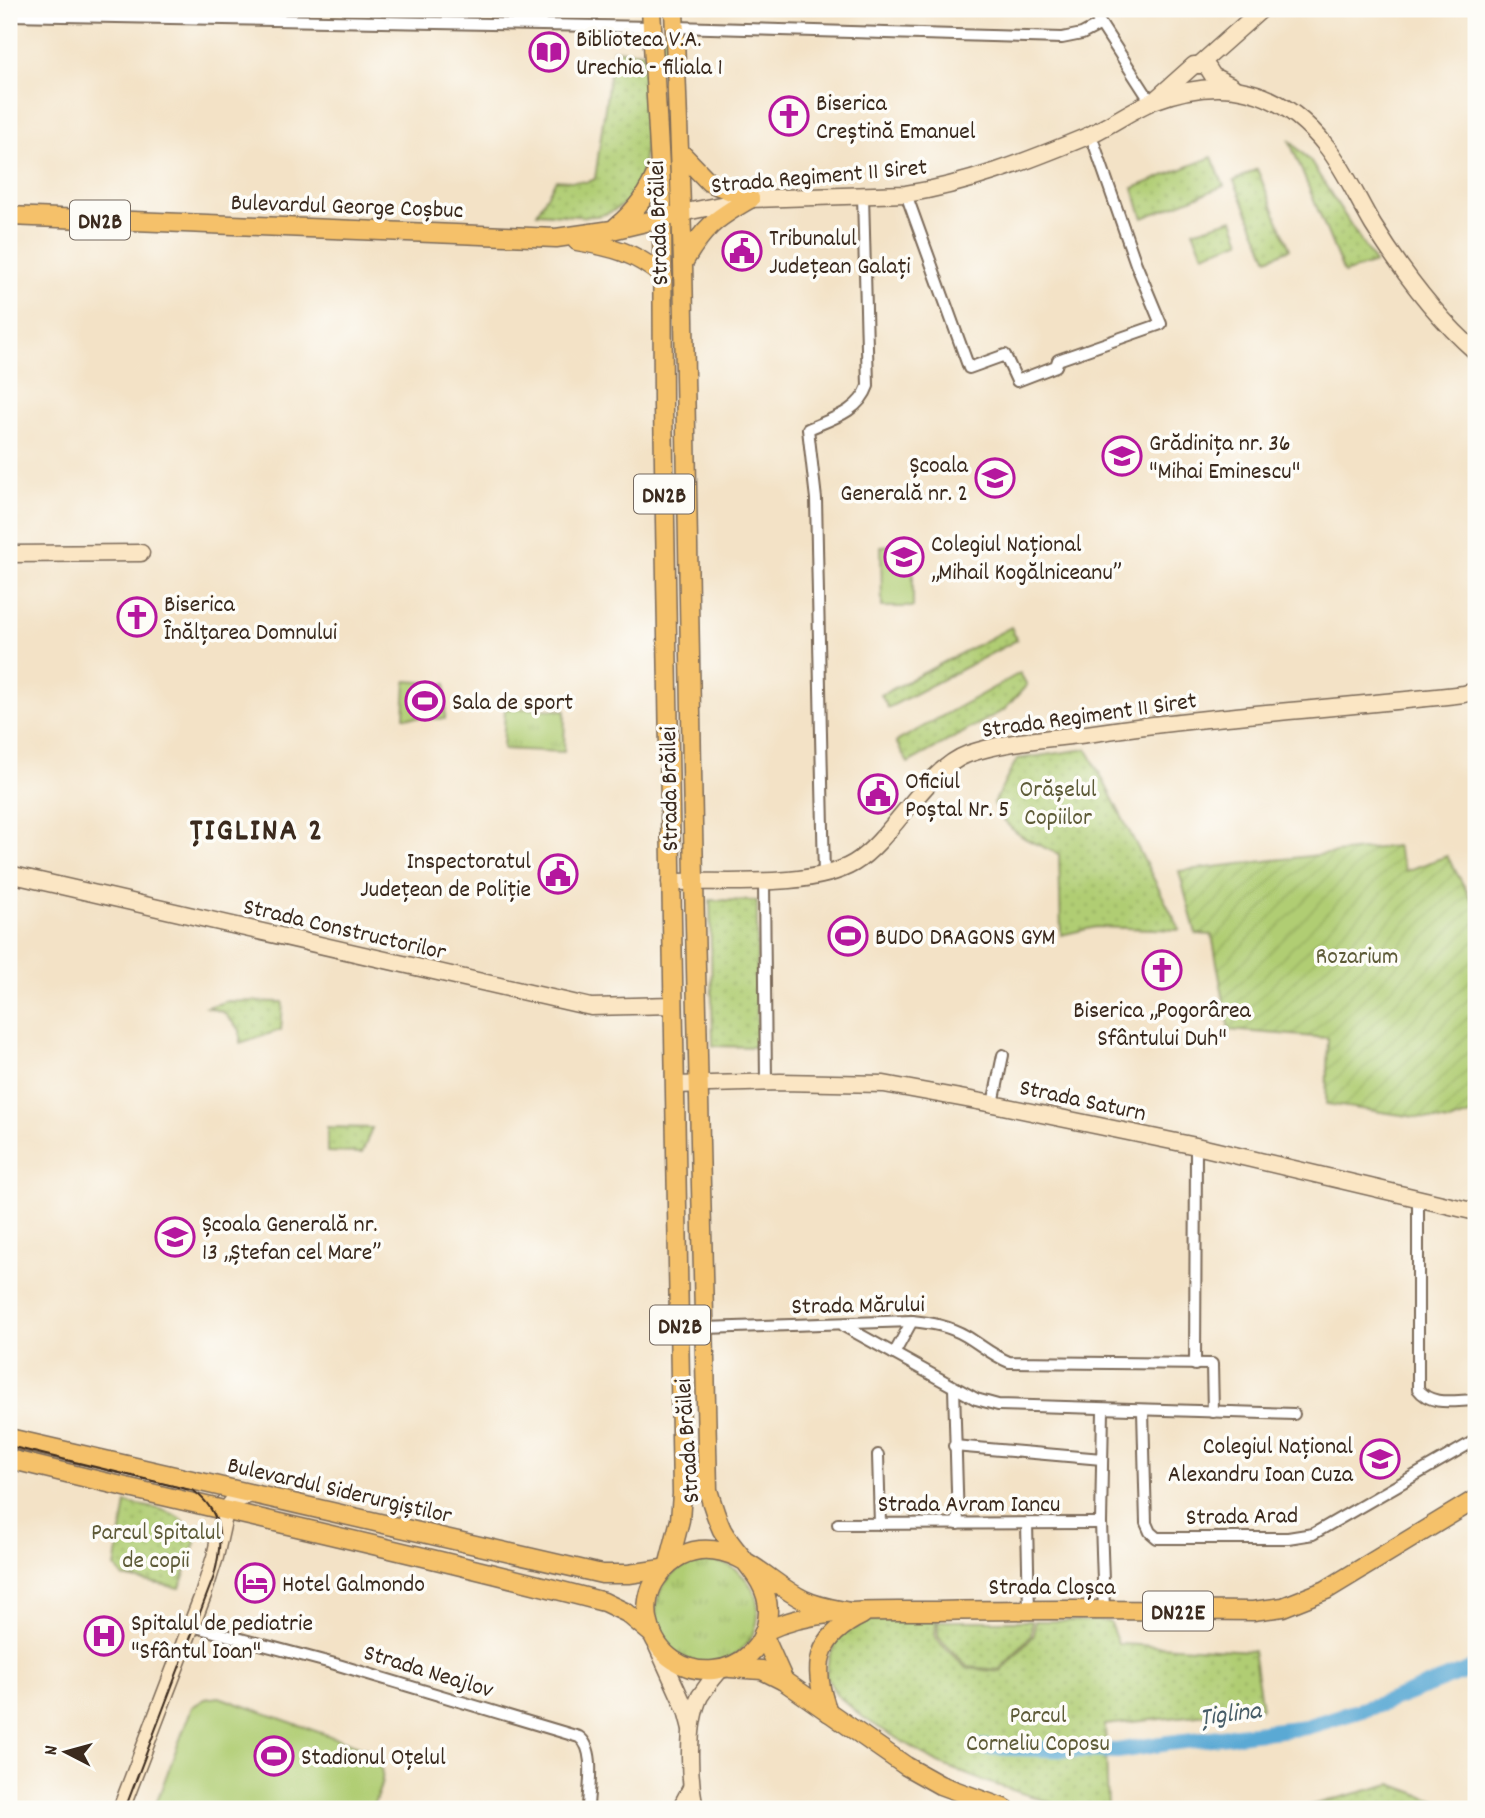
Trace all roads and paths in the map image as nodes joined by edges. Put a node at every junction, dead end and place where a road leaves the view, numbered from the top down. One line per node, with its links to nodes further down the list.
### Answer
1 (361, 9): 7 (street)
2 (674, 9): 9 (main road, Strada Brăilei)
3 (1091, 9): 8 (street)
4 (1262, 9): 10 (street)
5 (9, 15): 7 (street)
6 (652, 18): 7 (street); 14 (main road, Strada Brăilei)
7 (360, 21)
8 (1099, 25): 9 (street); 11 (street)
9 (675, 27): 13 (main road, Strada Brăilei)
10 (1200, 78): 11 (street, Strada Regiment 11 Siret); 25 (street)
11 (1152, 102): 12 (street, Strada Regiment 11 Siret)
12 (1091, 135): 15 (street, Strada Regiment 11 Siret); 15 (street)
13 (680, 152): 17 (main road); 18 (main road, Strada Brăilei)
14 (660, 155): 20 (main road, Strada Brăilei); 21 (main road)
15 (906, 194): 16 (street, Strada Regiment 11 Siret)
16 (863, 195): 17 (street, Strada Regiment 11 Siret); 30 (street)
17 (750, 199): 18 (street, Strada Regiment 11 Siret); 23 (main road)
18 (681, 213): 20 (main road, Bulevardul George Coșbuc / DN2B); 23 (main road, Strada Brăilei / DN2B)
19 (9, 216): 22 (main road, Bulevardul George Coșbuc / DN2B)
20 (662, 218): 21 (main road, Bulevardul George Coșbuc / DN2B); 24 (main road, Strada Brăilei / DN2B)
21 (612, 230): 22 (main road, Bulevardul George Coșbuc / DN2B)
22 (556, 238): 24 (main road, DN2B)
23 (683, 263): 32 (main road, Strada Brăilei / DN2B)
24 (663, 276): 33 (main road, Strada Brăilei / DN2B)
25 (1476, 352)
26 (141, 553): 27 (street)
27 (9, 554)
28 (1476, 691): 30 (street, Strada Regiment 11 Siret)
29 (9, 874): 34 (street, Strada Constructorilor)
30 (824, 876): 31 (street, Strada Regiment 11 Siret)
31 (764, 880): 32 (street, Strada Regiment 11 Siret); 36 (street)
32 (694, 881): 33 (street, Strada Regiment 11 Siret); 37 (main road, Strada Brăilei / DN2B)
33 (670, 882): 34 (main road, Strada Brăilei / DN2B)
34 (673, 1005): 38 (main road, Strada Brăilei / DN2B)
35 (1003, 1055): 39 (street)
36 (766, 1082): 37 (street, Strada Saturn); 39 (street, Strada Saturn)
37 (700, 1084): 38 (street, Strada Saturn); 45 (main road, Strada Brăilei / DN2B)
38 (675, 1085): 69 (main road, Strada Brăilei / DN2B)
39 (993, 1104): 40 (street, Strada Saturn)
40 (1196, 1146): 41 (street, Strada Saturn); 47 (street)
41 (1418, 1199): 42 (street, Strada Saturn); 49 (street)
42 (1476, 1212)
43 (912, 1321): 44 (street, Strada Mărului); 46 (street); 47 (street, Strada Mărului)
44 (841, 1325): 45 (street, Strada Mărului); 46 (street)
45 (705, 1328): 68 (main road, Strada Brăilei / DN2B)
46 (894, 1354): 48 (street)
47 (1195, 1365): 52 (street, Strada Mărului)
48 (954, 1388): 50 (street); 56 (street)
49 (1476, 1400)
50 (1103, 1410): 51 (street); 59 (street)
51 (1143, 1411): 52 (street); 55 (street, Strada Arad)
52 (1213, 1412): 53 (street)
53 (1294, 1414)
54 (9, 1438): 60 (main road, Bulevardul Siderurgiștilor)
55 (1476, 1440)
56 (954, 1446): 59 (street); 66 (street)
57 (878, 1455): 65 (street)
58 (9, 1459): 62 (main road, Bulevardul Siderurgiștilor)
59 (1102, 1459): 63 (street)
60 (251, 1494): 62 (street); 69 (main road, Bulevardul Siderurgiștilor)
61 (1476, 1499): 71 (main road, Strada Cloșca / DN22E)
62 (225, 1512): 73 (street); 75 (main road, Bulevardul Siderurgiștilor)
63 (1101, 1523): 67 (street, Strada Avram Iancu); 71 (street)
64 (838, 1524): 65 (street, Strada Avram Iancu)
65 (880, 1524): 66 (street, Strada Avram Iancu)
66 (958, 1524): 67 (street, Strada Avram Iancu)
67 (1027, 1524): 70 (street)
68 (742, 1560): 69 (main road); 72 (main road, Strada Cloșca / DN22E); 74 (main road, Strada Brăilei / DN2B)
69 (666, 1566): 75 (main road, Strada Brăilei / DN2B)
70 (1029, 1610): 71 (main road, Strada Cloșca / DN22E); 72 (main road, Strada Cloșca / DN22E)
71 (1104, 1610)
72 (859, 1612): 74 (main road, Strada Cloșca / DN22E); 78 (main road)
73 (192, 1626): 81 (street); 82 (street, Strada Neajlov)
74 (764, 1633): 76 (main road); 77 (main road, DN2B)
75 (653, 1637): 76 (main road); 79 (street)
76 (724, 1669): 77 (main road); 79 (street)
77 (784, 1681): 78 (main road)
78 (828, 1712): 85 (main road)
79 (691, 1731): 80 (street)
80 (691, 1788): 83 (street); 84 (street)
81 (121, 1809)
82 (588, 1809)
83 (680, 1809)
84 (695, 1809)
85 (1006, 1809)

